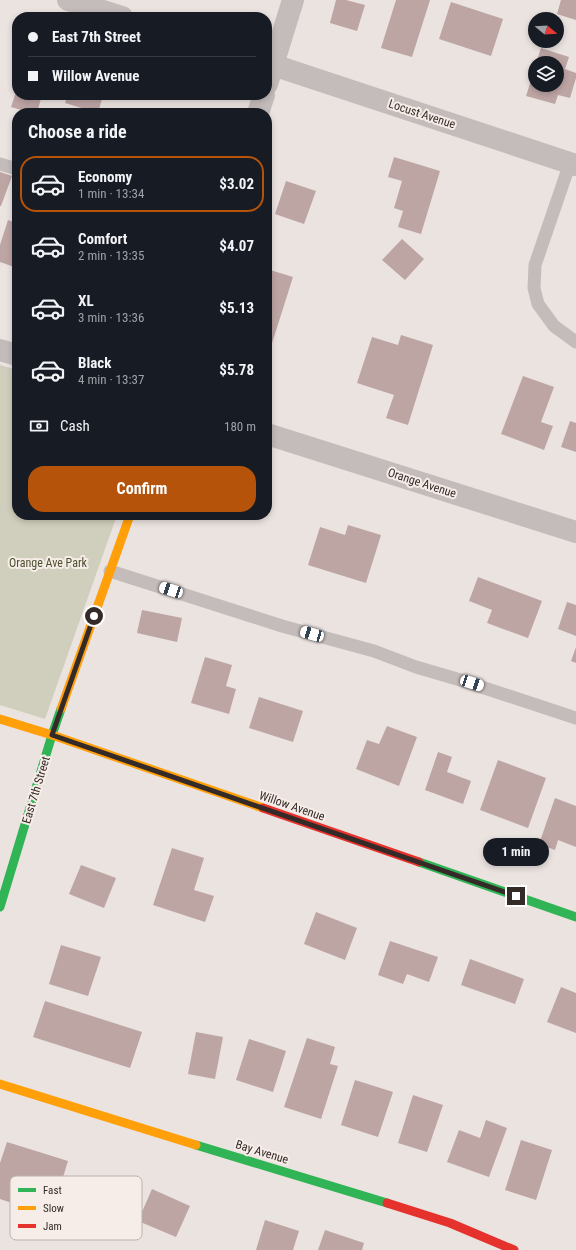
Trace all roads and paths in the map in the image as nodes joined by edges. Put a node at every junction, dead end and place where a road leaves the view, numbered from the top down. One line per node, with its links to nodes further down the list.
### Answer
1 (68, 0): 3 (street)
2 (293, 0): 4 (street)
3 (106, 12)
4 (272, 62)
5 (272, 72): 7 (street, Locust Avenue)
6 (0, 164): 8 (lane)
7 (573, 164): 9 (lane)
8 (12, 168)
9 (576, 342)
10 (0, 350): 11 (street)
11 (12, 354)
12 (272, 436): 14 (street, Orange Avenue)
13 (128, 520): 15 (street, East 7th Street)
14 (576, 532)
15 (110, 571): 16 (lane); 18 (street, East 7th Street)
16 (576, 718)
17 (0, 719): 18 (street, Willow Avenue)
18 (52, 735): 19 (street, East 7th Street); 20 (street, Willow Avenue)
19 (0, 906)
20 (576, 917)
21 (0, 1084): 22 (street, Bay Avenue)
22 (514, 1250)

